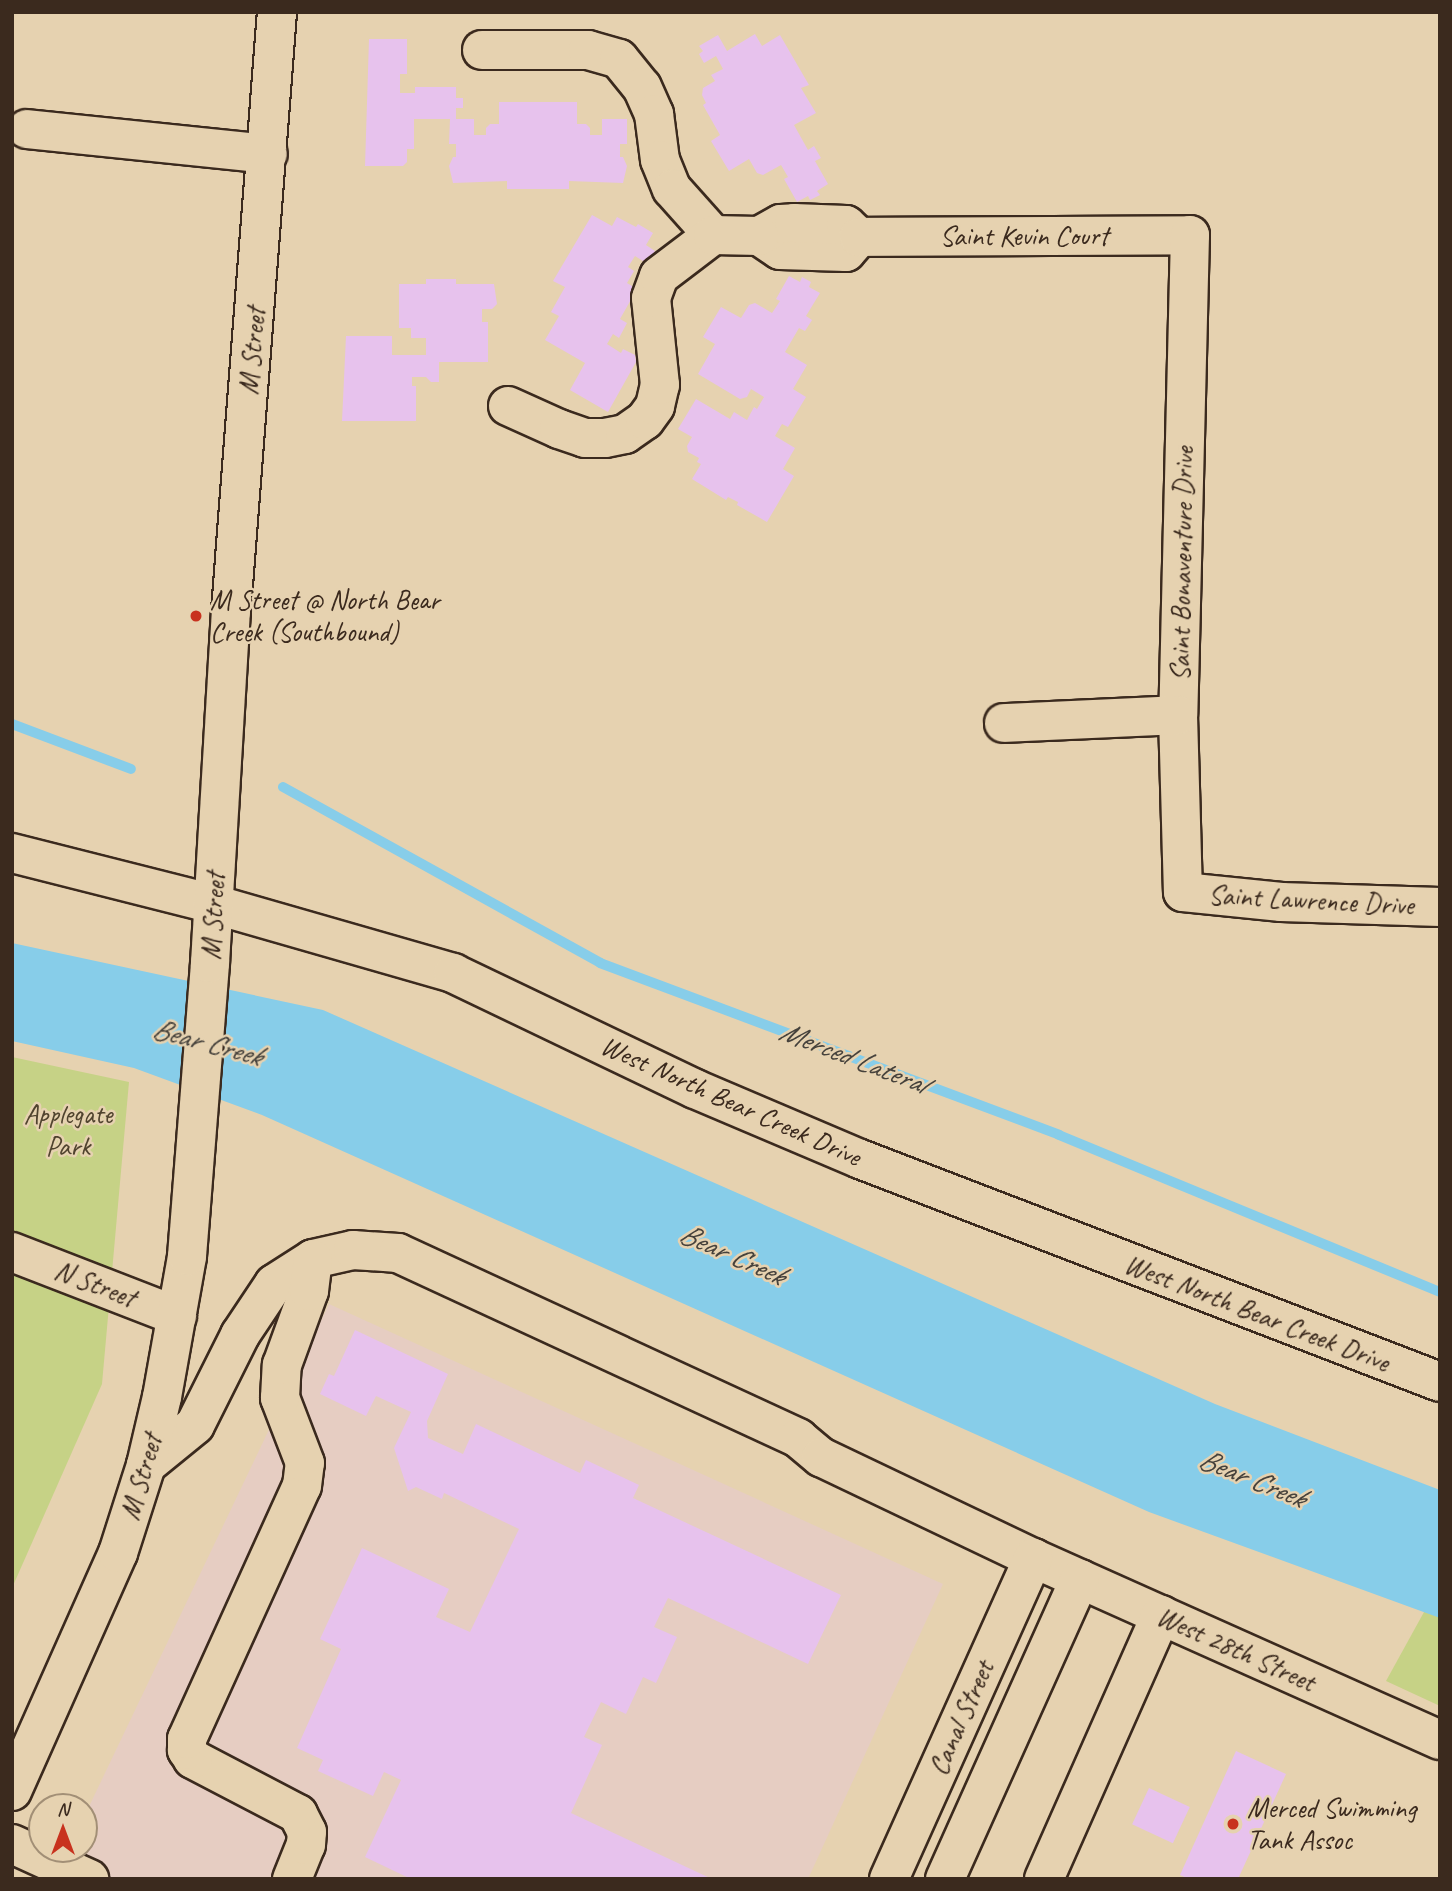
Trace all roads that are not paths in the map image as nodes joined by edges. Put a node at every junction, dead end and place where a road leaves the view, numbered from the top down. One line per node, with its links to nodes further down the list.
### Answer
1 (277, 12): 4 (street, M Street)
2 (482, 50): 5 (street)
3 (27, 129): 4 (street)
4 (268, 154): 12 (street, M Street)
5 (713, 235): 6 (street, Saint Kevin Court); 7 (street)
6 (1190, 235): 8 (street, Saint Bonaventure Drive)
7 (509, 406)
8 (1178, 715): 9 (street); 11 (street, Saint Bonaventure Drive)
9 (1004, 723)
10 (12, 853): 12 (street, West North Bear Creek Drive)
11 (1183, 892): 13 (street, Saint Lawrence Drive)
12 (214, 904): 16 (street, M Street); 17 (street, West North Bear Creek Drive)
13 (1440, 907)
14 (12, 1252): 16 (street, N Street)
15 (313, 1259): 18 (street); 19 (street, West 28th Street); 27 (street)
16 (177, 1316): 18 (street, M Street)
17 (1440, 1382)
18 (146, 1465): 23 (street, M Street)
19 (1033, 1558): 20 (street, West 28th Street); 25 (street, Canal Street)
20 (1080, 1579): 21 (street, West 28th Street); 28 (street)
21 (1161, 1615): 22 (street, West 28th Street); 29 (street)
22 (1440, 1740)
23 (12, 1791)
24 (12, 1843): 26 (street)
25 (901, 1875)
26 (89, 1879)
27 (292, 1879)
28 (945, 1879)
29 (1044, 1879)

